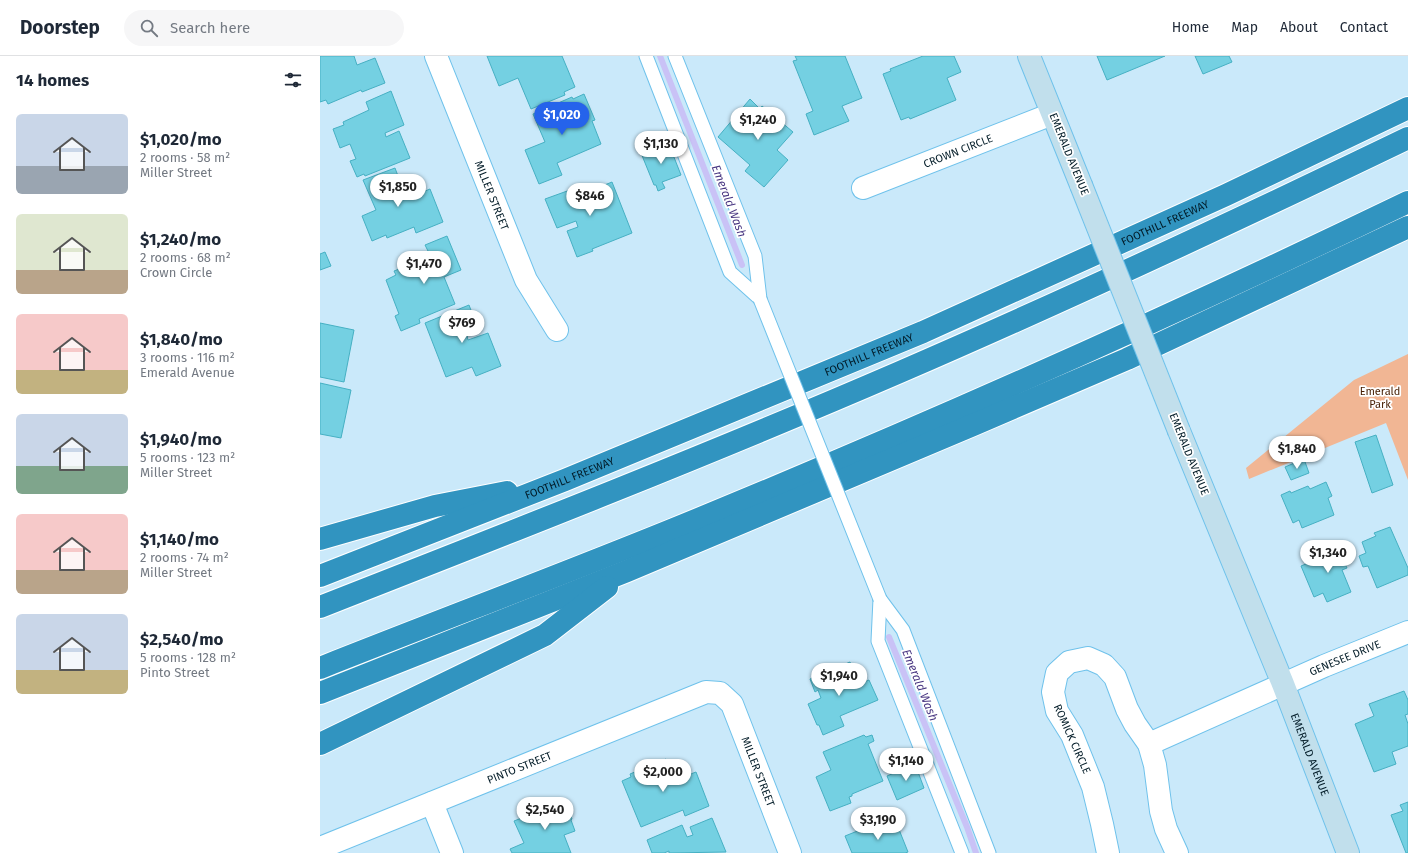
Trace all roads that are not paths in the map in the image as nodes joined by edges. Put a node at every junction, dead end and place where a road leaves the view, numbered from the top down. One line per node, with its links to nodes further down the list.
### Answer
1 (436, 56): 12 (street, MILLER STREET)
2 (646, 56): 11 (lane)
3 (674, 56): 11 (lane)
4 (1029, 56): 6 (street, EMERALD AVENUE)
5 (1408, 108): 13 (highway, FOOTHILL FREEWAY)
6 (1052, 114): 8 (street, CROWN CIRCLE); 21 (street, EMERALD AVENUE, bridge)
7 (1408, 138): 18 (highway)
8 (863, 188)
9 (1408, 202): 20 (highway)
10 (1408, 228): 15 (highway)
11 (760, 299): 17 (lane, bridge)
12 (556, 330)
13 (565, 480): 14 (highway); 16 (highway, FOOTHILL FREEWAY)
14 (320, 539)
15 (627, 572): 22 (highway); 24 (highway)
16 (320, 576)
17 (880, 599): 30 (lane); 31 (lane)
18 (320, 607)
19 (1408, 632): 21 (street, GENESEE DRIVE)
20 (320, 668)
21 (1283, 684): 25 (street); 34 (street, EMERALD AVENUE)
22 (320, 693)
23 (720, 693): 26 (street, PINTO STREET); 29 (street, MILLER STREET)
24 (320, 744)
25 (1149, 744): 32 (street, ROMICK CIRCLE); 33 (street, ROMICK CIRCLE)
26 (432, 803): 27 (street, PINTO STREET); 28 (street)
27 (320, 848)
28 (452, 853)
29 (790, 853)
30 (962, 853)
31 (989, 853)
32 (1108, 853)
33 (1177, 853)
34 (1348, 853)

